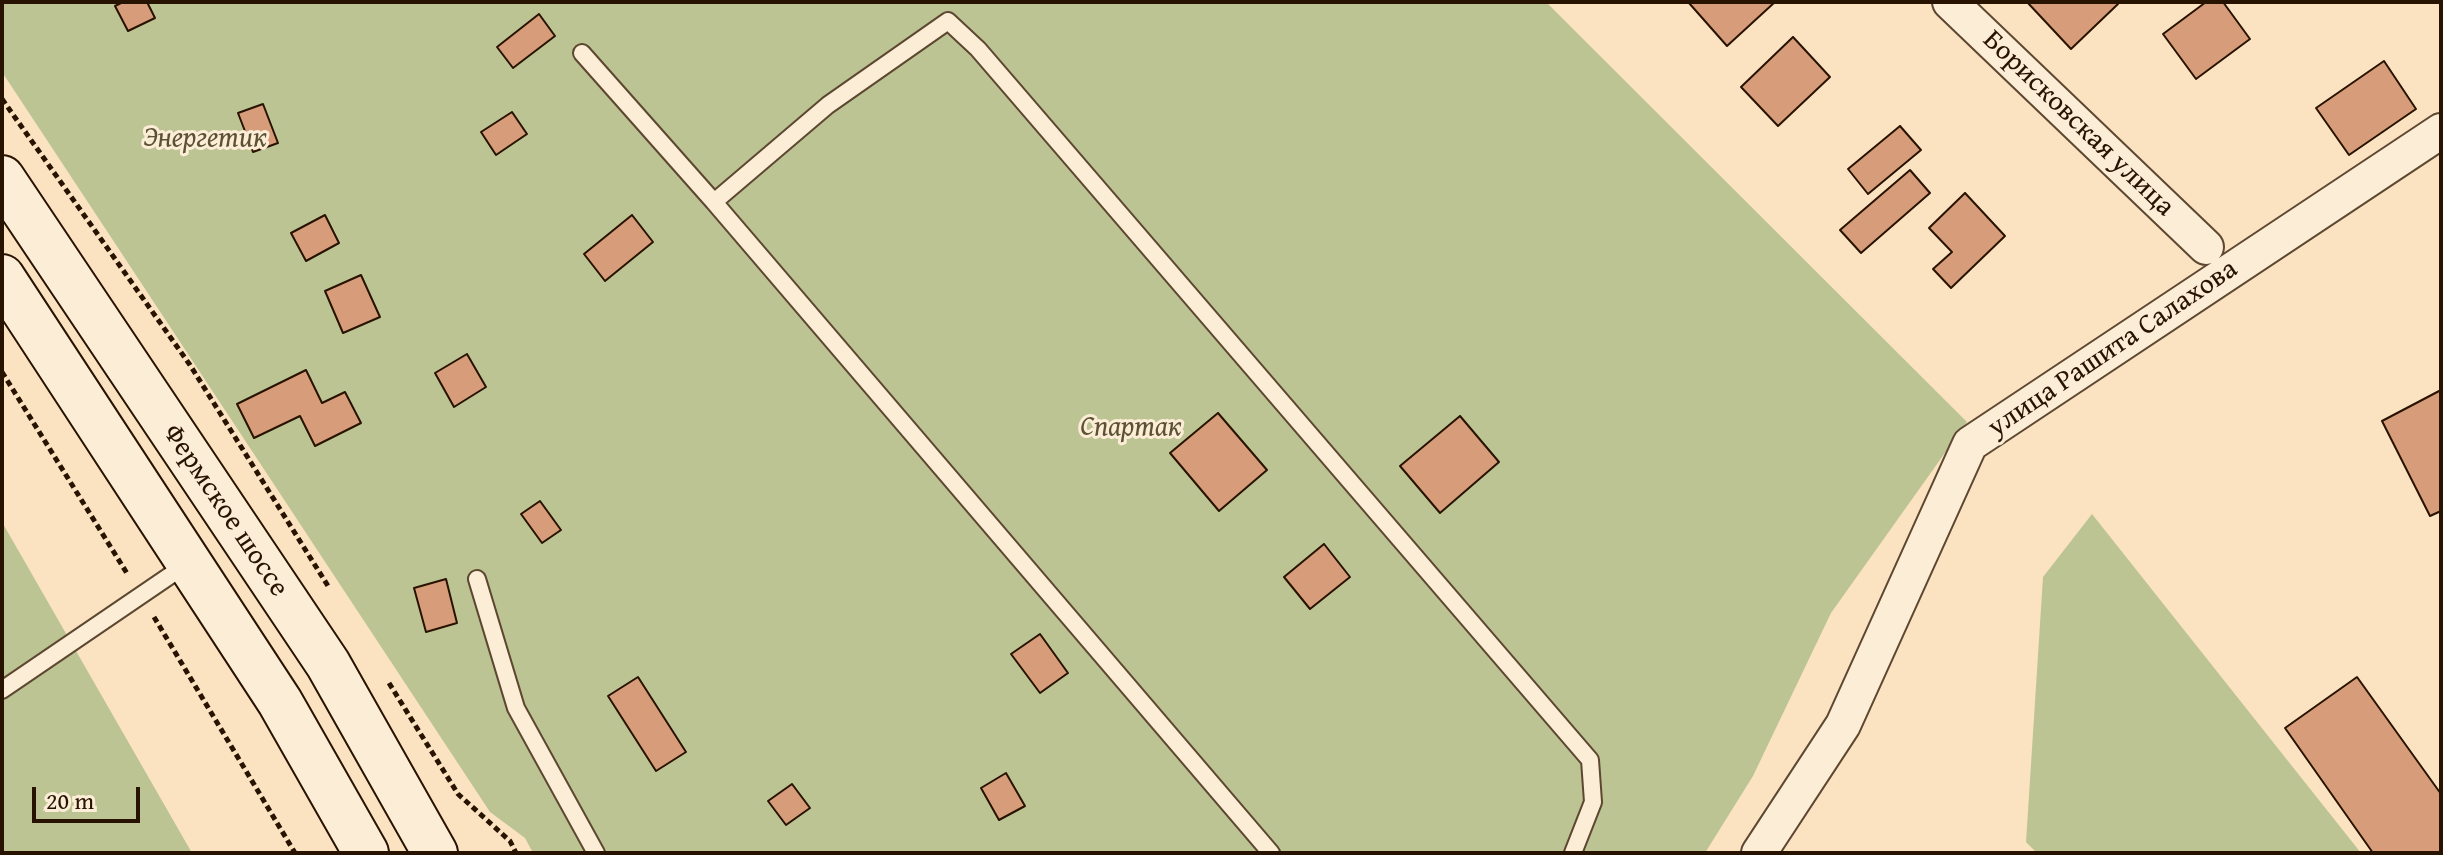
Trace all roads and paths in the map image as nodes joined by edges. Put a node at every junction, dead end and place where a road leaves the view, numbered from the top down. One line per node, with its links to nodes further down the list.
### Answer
1 (1950, 2): 7 (street, Борисковская улица)
2 (582, 53): 6 (lane)
3 (2, 99): 11 (path)
4 (2441, 131): 20 (street, улица Рашита Салахова)
5 (2, 178): 15 (main road, Фермское шоссе)
6 (714, 202): 18 (lane); 19 (lane)
7 (2206, 247)
8 (2, 277): 9 (main road, Фермское шоссе)
9 (189, 563): 13 (lane); 14 (main road, Фермское шоссе)
10 (477, 579): 17 (lane)
11 (330, 589)
12 (387, 680): 16 (path)
13 (2, 690)
14 (366, 853)
15 (435, 853)
16 (516, 853)
17 (596, 853)
18 (1271, 853)
19 (1573, 853)
20 (1759, 853)

